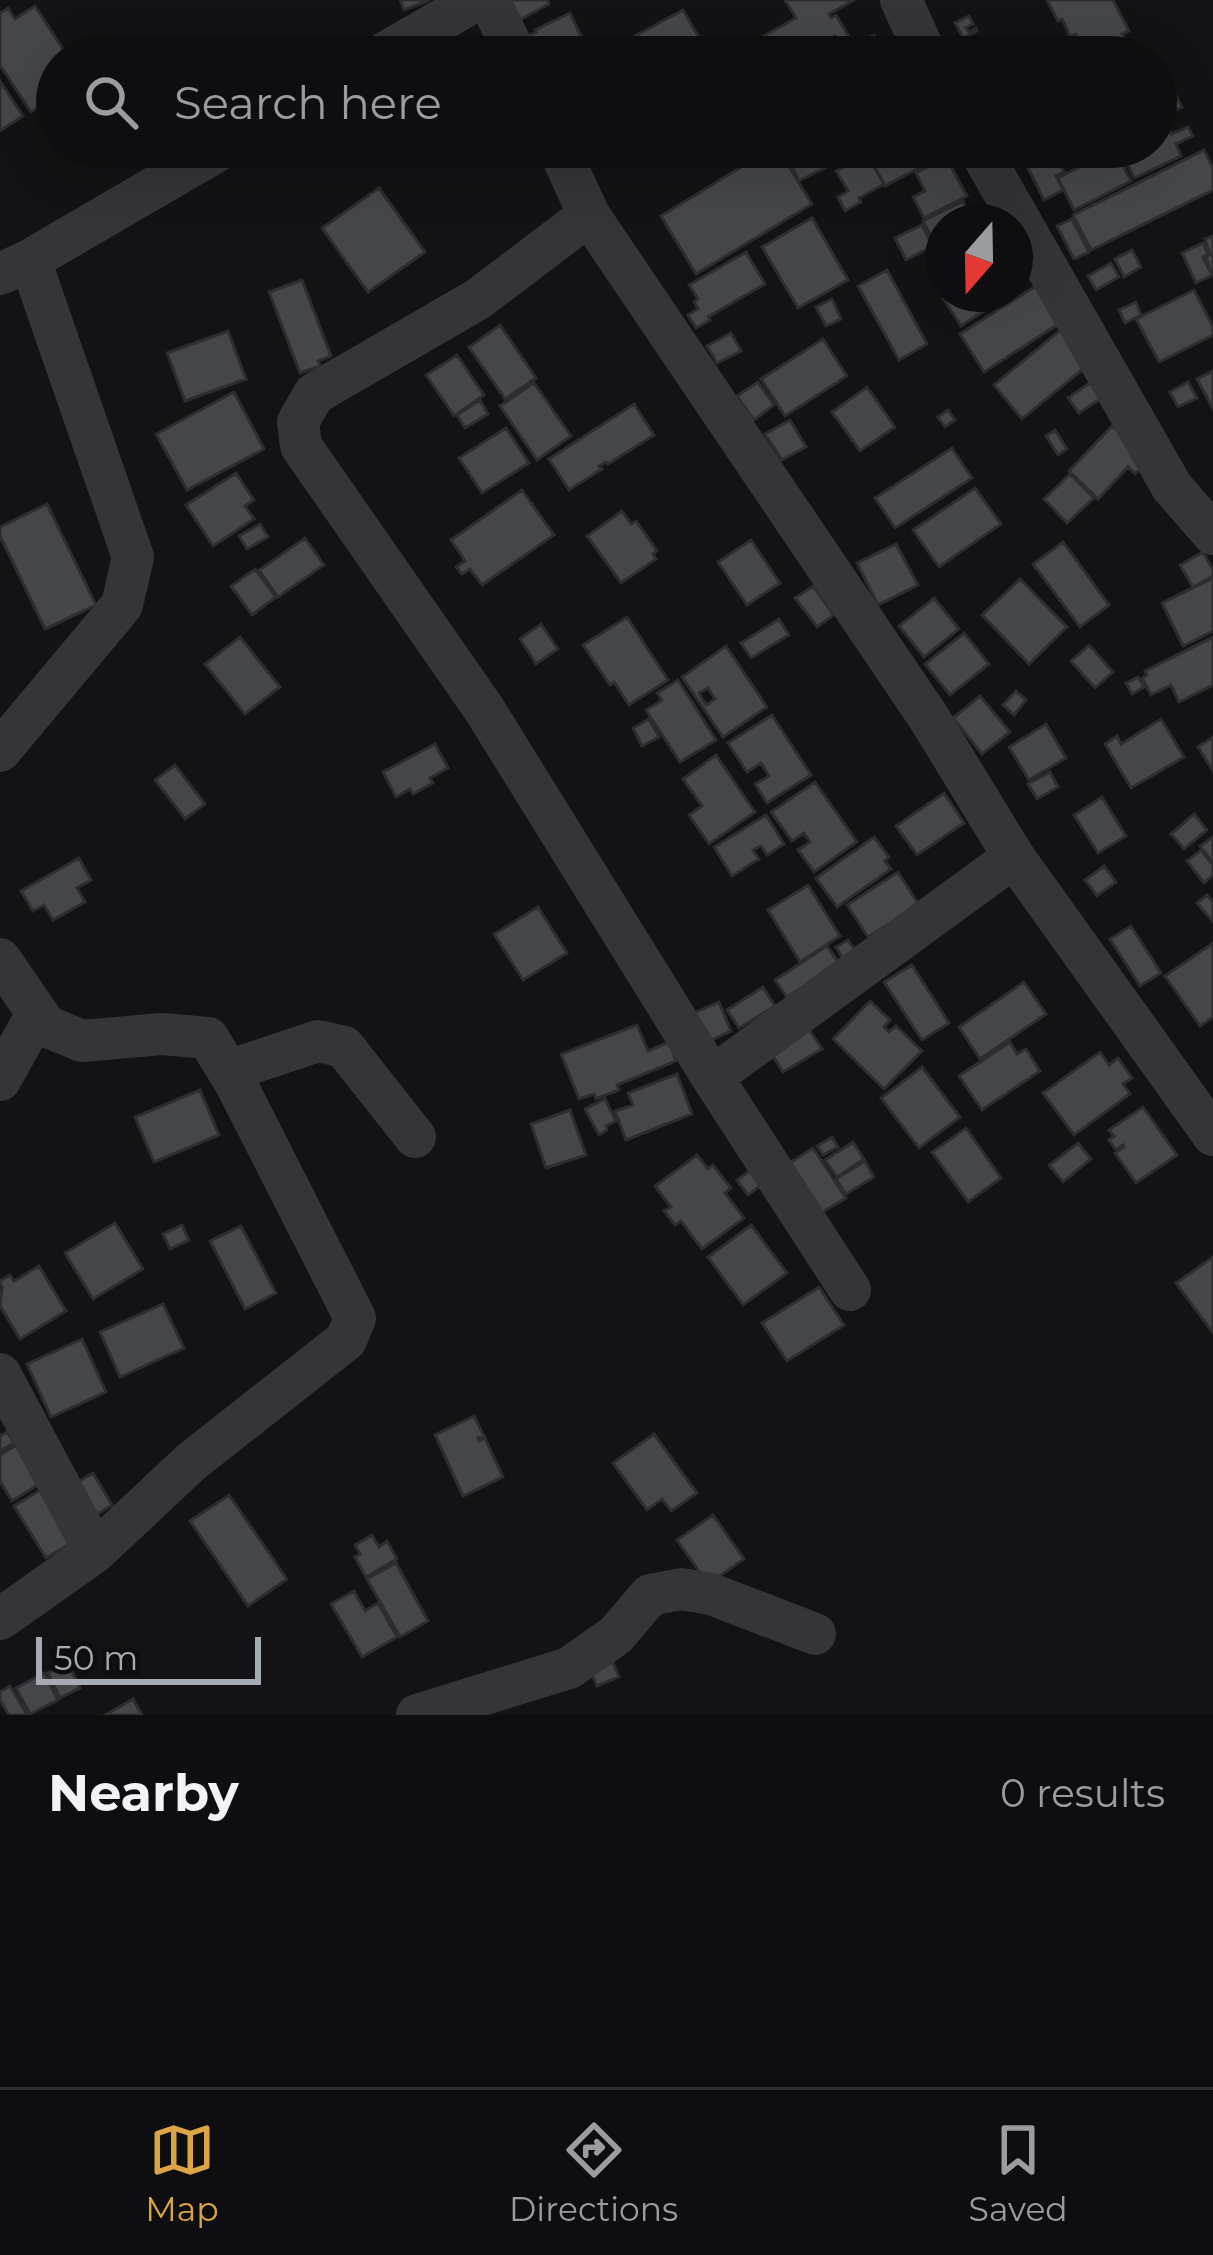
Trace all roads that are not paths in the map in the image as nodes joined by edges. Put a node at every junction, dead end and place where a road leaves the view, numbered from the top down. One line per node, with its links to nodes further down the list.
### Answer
1 (476, 0): 4 (street)
2 (489, 0): 5 (street)
3 (902, 0): 6 (street)
4 (414, 36)
5 (507, 36)
6 (918, 36)
7 (187, 168): 11 (street)
8 (568, 168): 10 (street)
9 (990, 168): 12 (street)
10 (589, 215): 14 (street); 18 (street)
11 (15, 267): 13 (street)
12 (1213, 534)
13 (0, 751)
14 (1014, 857): 18 (street); 20 (street)
15 (0, 959): 16 (street)
16 (37, 1014): 17 (street); 19 (street)
17 (228, 1070): 21 (street); 24 (street)
18 (712, 1078): 22 (street)
19 (0, 1080)
20 (1213, 1135)
21 (415, 1137)
22 (850, 1290)
23 (0, 1374): 24 (street)
24 (95, 1552): 25 (street)
25 (0, 1619)
26 (815, 1634): 27 (street)
27 (417, 1715)

